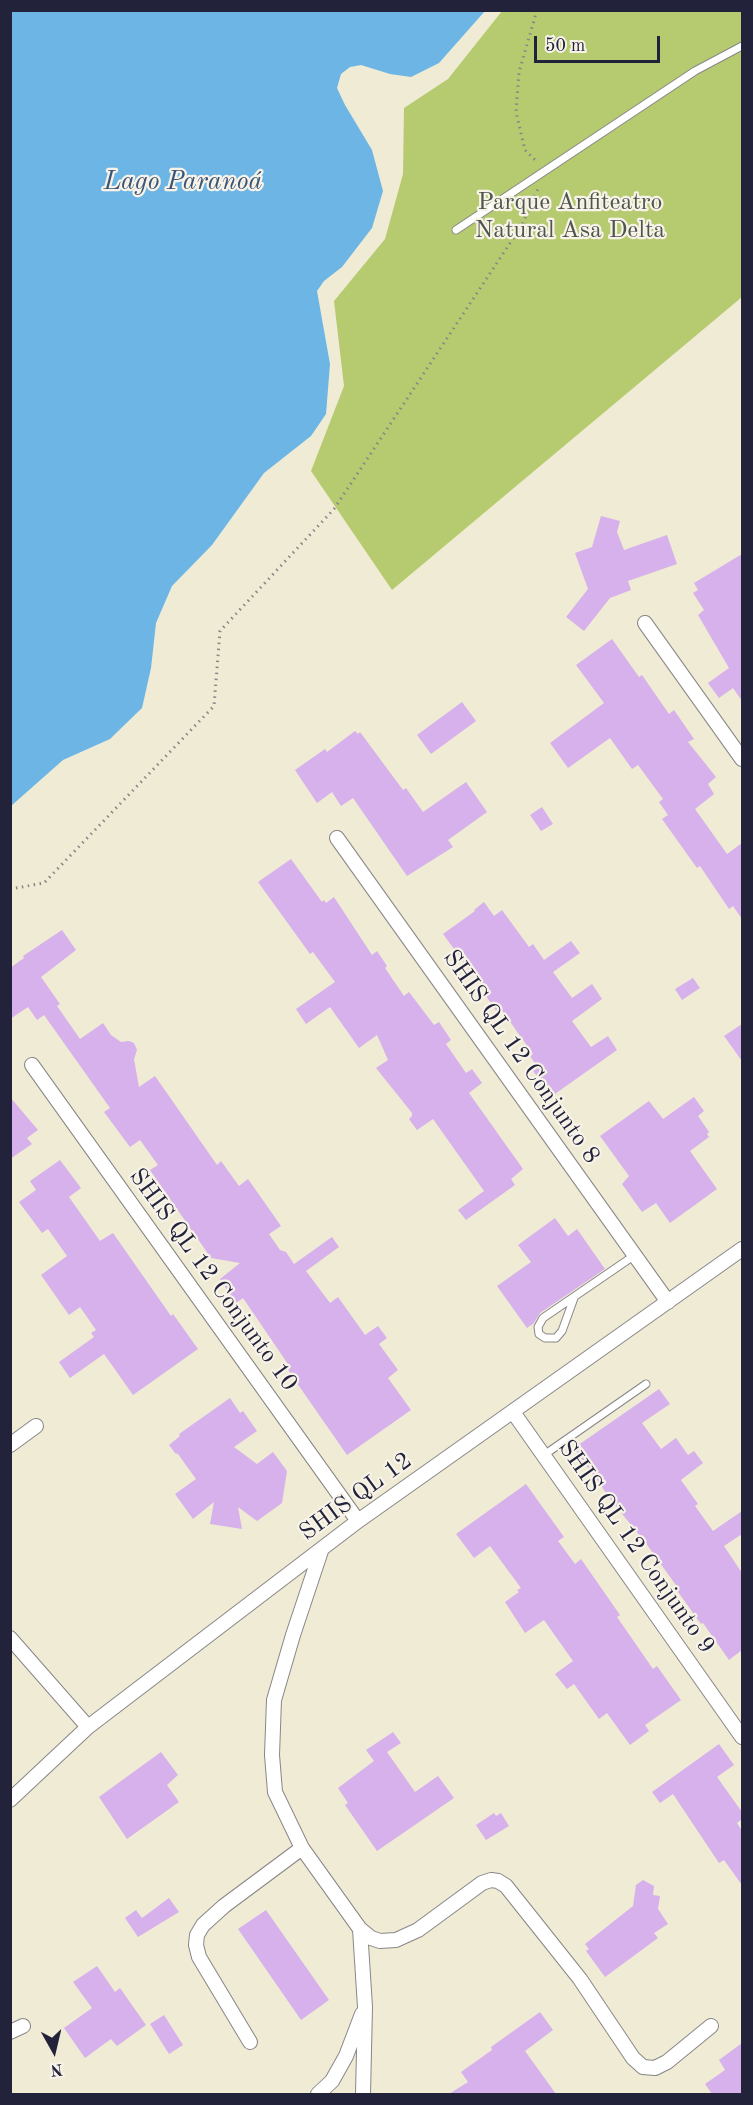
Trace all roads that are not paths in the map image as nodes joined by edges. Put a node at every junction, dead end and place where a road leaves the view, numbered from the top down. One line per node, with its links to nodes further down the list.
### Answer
1 (742, 46): 2 (lane)
2 (456, 230)
3 (645, 623): 4 (street)
4 (742, 759)
5 (337, 838): 8 (street, SHIS QL 12 Conjunto 8)
6 (32, 1065): 16 (street, SHIS QL 12 Conjunto 10)
7 (742, 1249): 10 (street, SHIS QL 12)
8 (634, 1256): 9 (lane); 10 (street, SHIS QL 12 Conjunto 8)
9 (574, 1298): 9 (lane)
10 (668, 1302): 12 (street, SHIS QL 12)
11 (646, 1384): 15 (lane)
12 (513, 1412): 15 (street, SHIS QL 12 Conjunto 9); 16 (street, SHIS QL 12)
13 (36, 1426): 14 (street)
14 (10, 1445)
15 (543, 1455): 20 (street, SHIS QL 12 Conjunto 9)
16 (358, 1521): 17 (street, SHIS QL 12)
17 (321, 1550): 19 (street, SHIS QL 12); 22 (street)
18 (10, 1638): 19 (street)
19 (88, 1727): 21 (street, SHIS QL 12)
20 (742, 1737)
21 (10, 1800)
22 (303, 1848): 23 (street); 26 (street)
23 (360, 1929): 24 (street); 25 (street)
24 (365, 2007): 27 (street); 28 (street)
25 (711, 2026)
26 (250, 2042)
27 (318, 2094)
28 (363, 2094)

